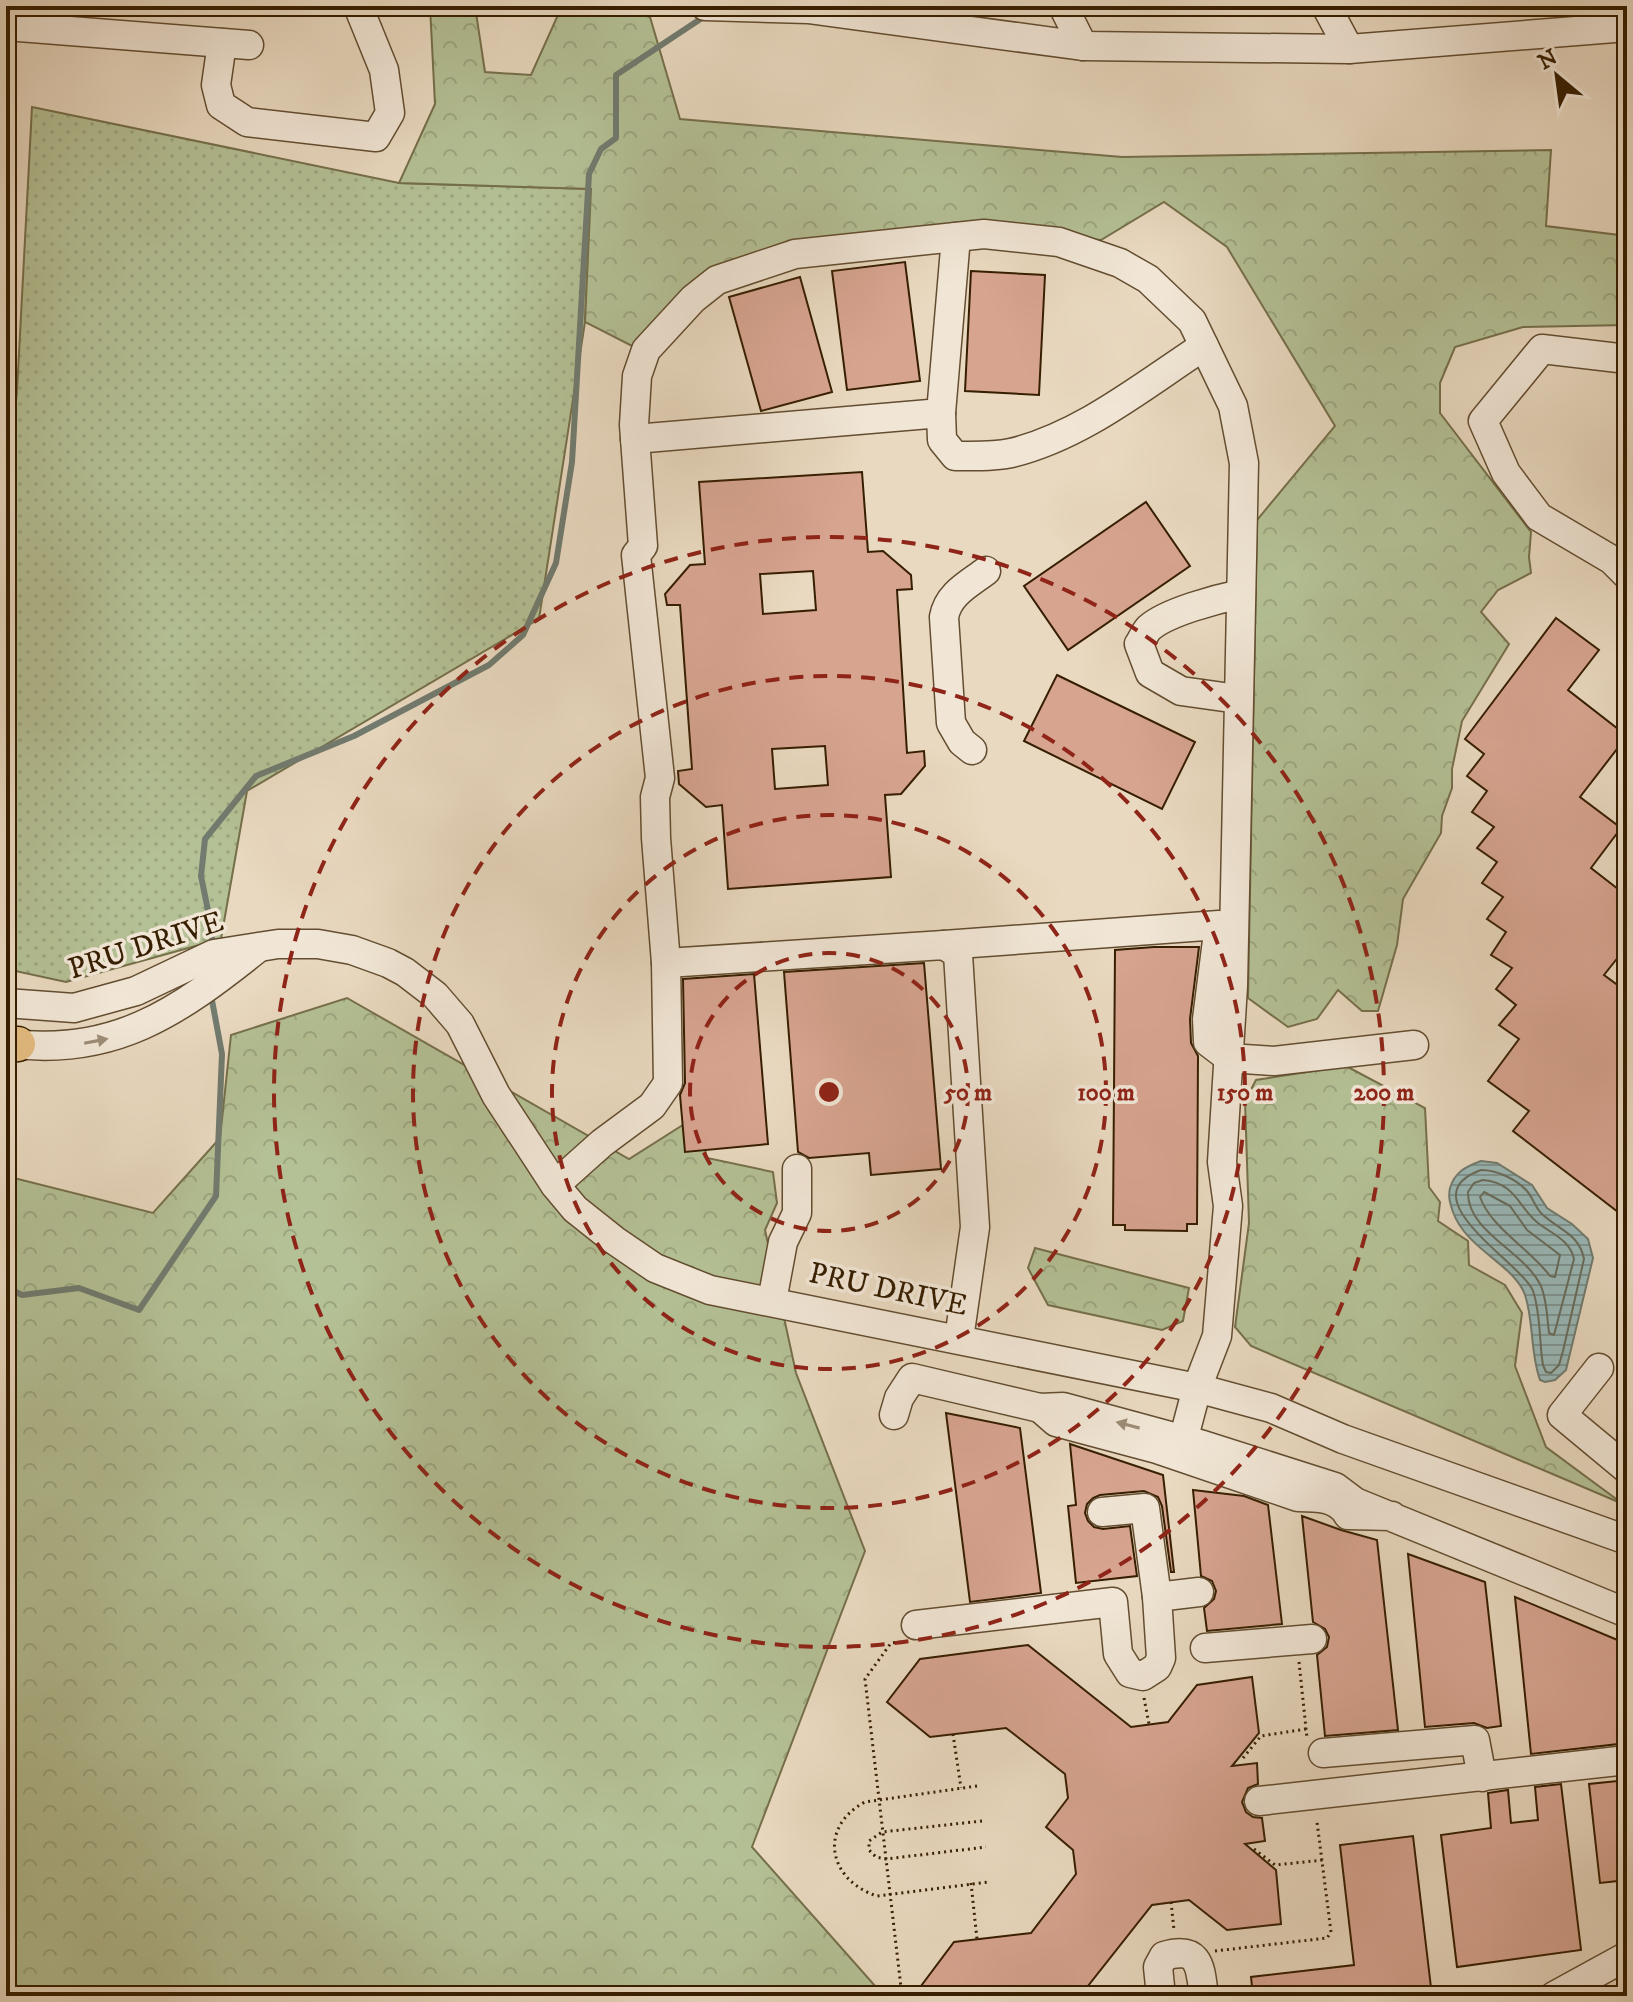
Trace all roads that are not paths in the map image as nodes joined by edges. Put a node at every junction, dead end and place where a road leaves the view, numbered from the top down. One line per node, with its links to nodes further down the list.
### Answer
1 (358, 6): 7 (street)
2 (705, 6): 5 (street)
3 (1063, 6): 9 (street)
4 (1326, 6): 10 (street)
5 (732, 7): 6 (street)
6 (807, 8): 9 (street)
7 (6, 26)
8 (1627, 27): 10 (street)
9 (1083, 46): 10 (street)
10 (1349, 49)
11 (956, 237): 12 (street); 14 (street); 15 (street)
12 (1204, 346): 14 (street); 18 (street)
13 (1627, 359): 17 (street)
14 (941, 413): 15 (street)
15 (635, 439): 22 (street)
16 (986, 571): 20 (street)
17 (1627, 575)
18 (1241, 594): 19 (street); 19 (street)
19 (1238, 699): 27 (street)
20 (972, 750)
21 (944, 945): 22 (street); 27 (street); 31 (street)
22 (666, 963): 29 (street)
23 (209, 971): 24 (street, PRU DRIVE); 25 (street, PRU DRIVE, one-way to 23); 29 (street, PRU DRIVE)
24 (6, 1003)
25 (10, 1044)
26 (1414, 1045): 27 (street)
27 (1229, 1058): 33 (street)
28 (797, 1169): 30 (street)
29 (555, 1185): 30 (street, PRU DRIVE)
30 (772, 1301): 31 (street, PRU DRIVE)
31 (959, 1339): 33 (street, PRU DRIVE)
32 (1599, 1368): 36 (street)
33 (1197, 1388): 35 (street); 38 (street, PRU DRIVE)
34 (894, 1415): 35 (street)
35 (1181, 1448): 41 (street)
36 (1627, 1469)
37 (1102, 1512): 40 (street)
38 (1627, 1540)
39 (1199, 1592): 40 (street)
40 (1157, 1597): 42 (street)
41 (1627, 1613)
42 (911, 1633)
43 (1205, 1648): 44 (street)
44 (1304, 1648)
45 (1315, 1748): 47 (street)
46 (1627, 1760): 47 (street)
47 (1482, 1777): 48 (street)
48 (1259, 1801)
49 (1627, 1956): 52 (street)
50 (1161, 1996): 51 (street)
51 (1204, 1996)
52 (1554, 1996)

